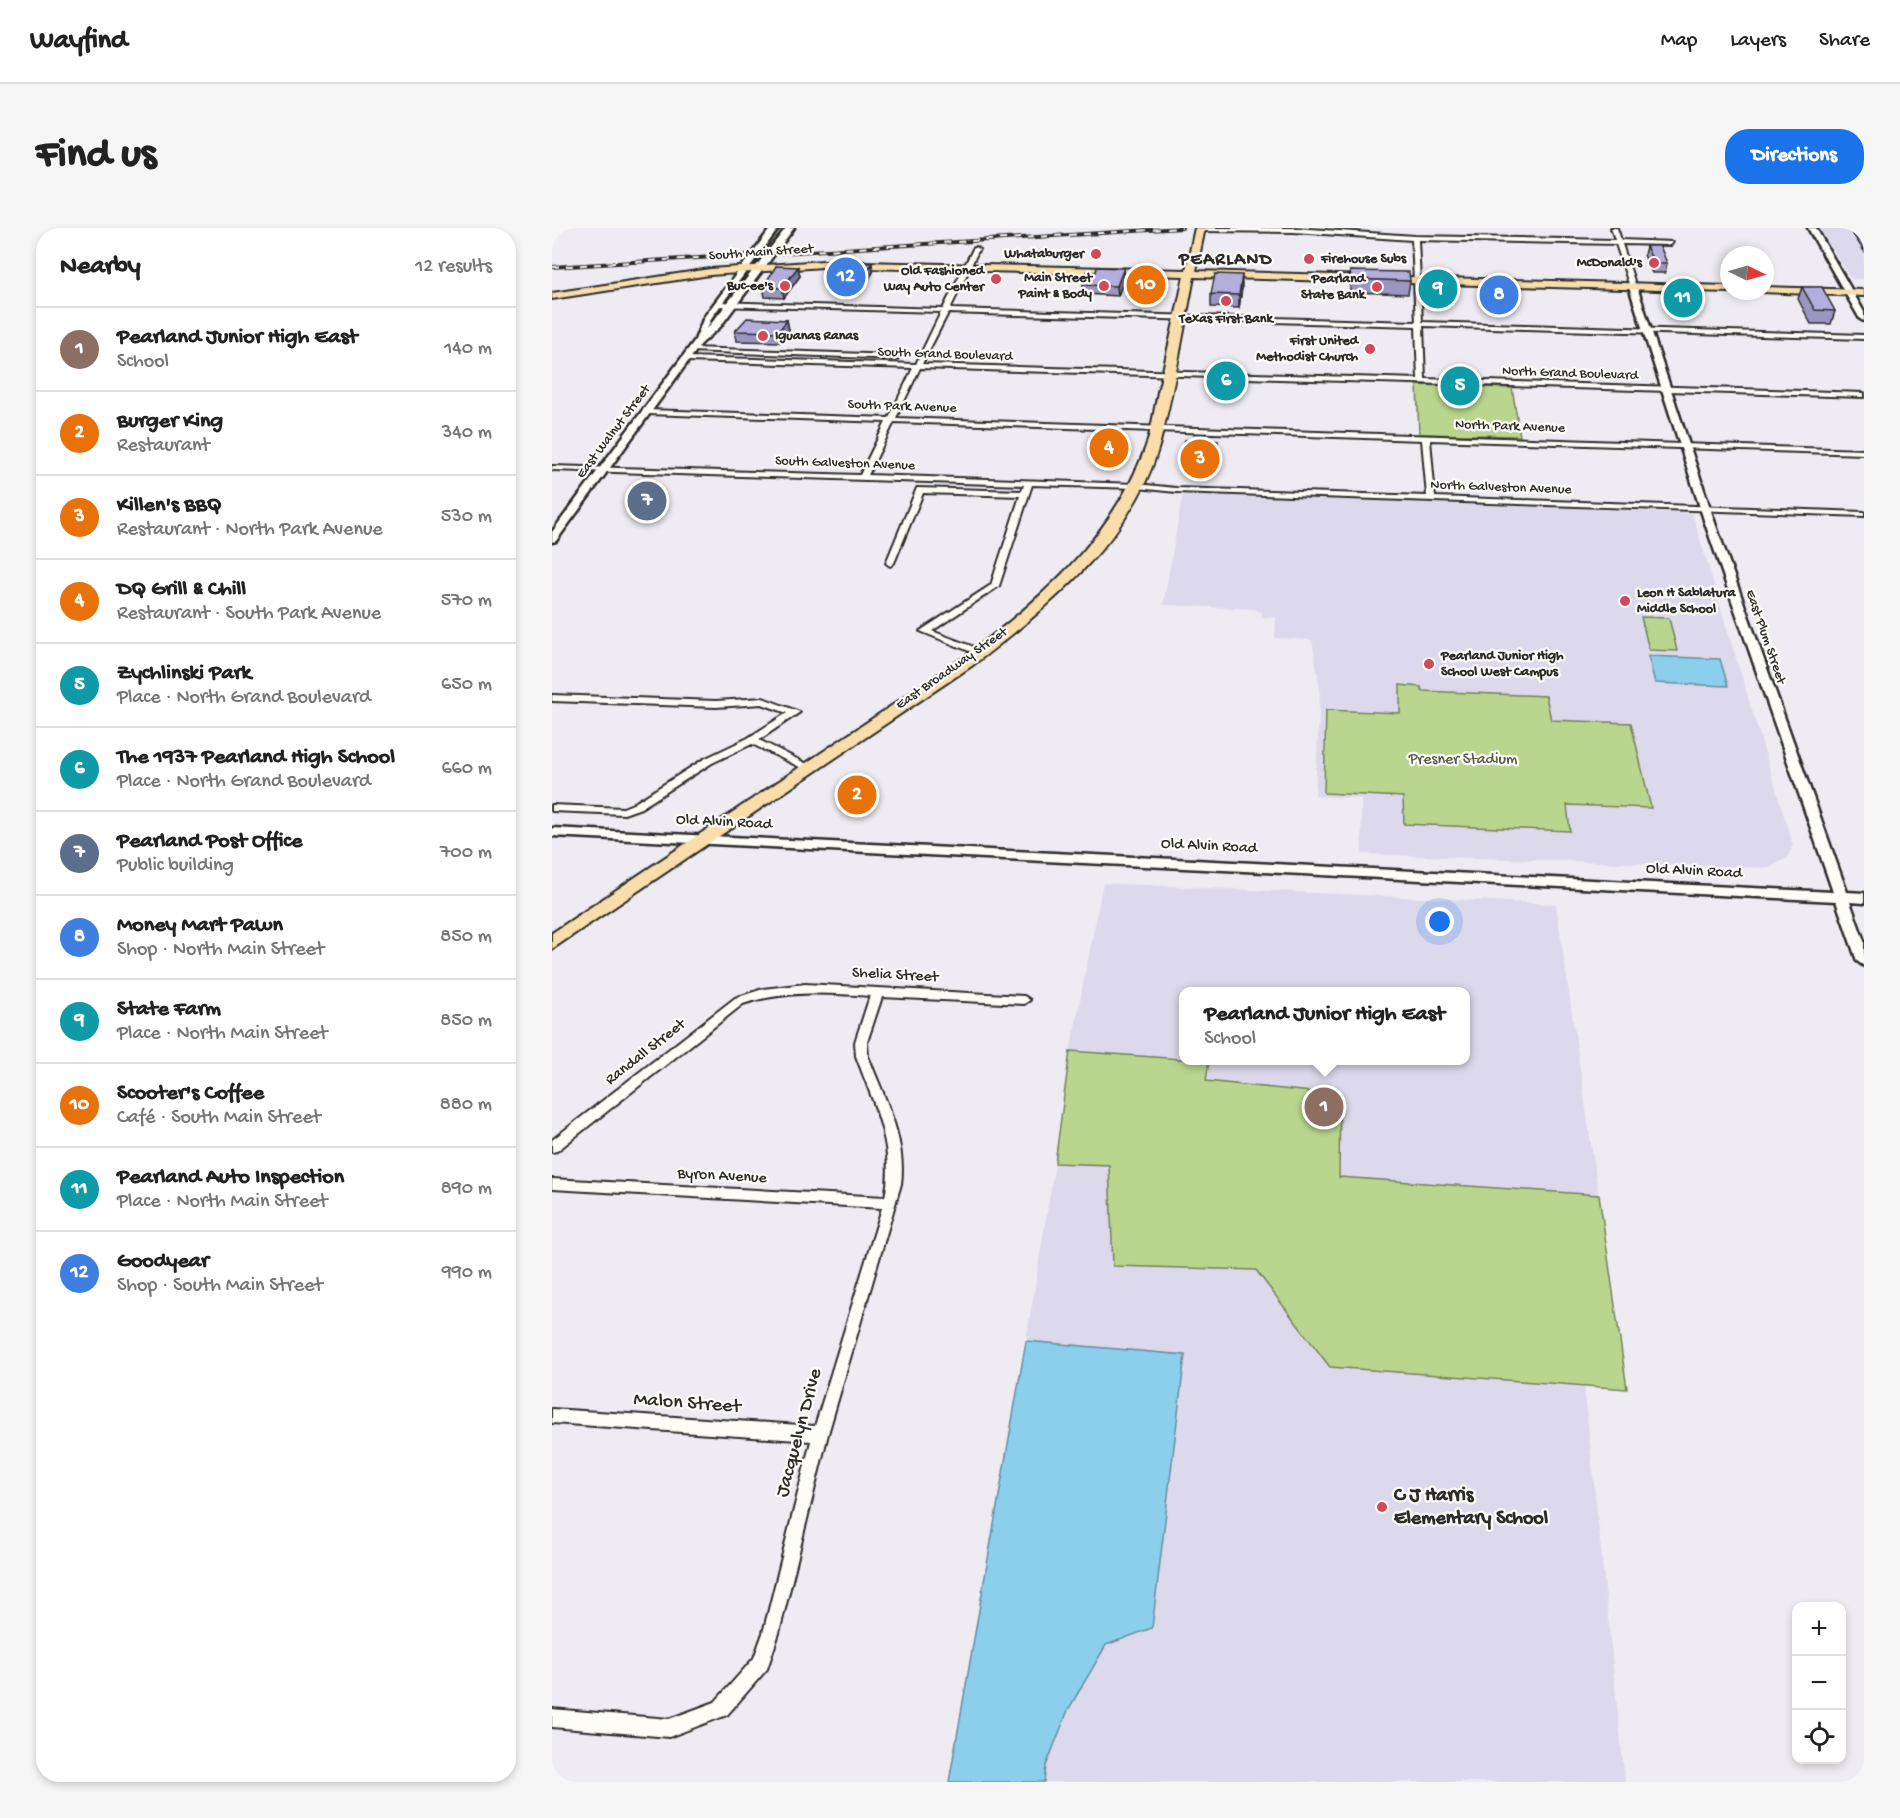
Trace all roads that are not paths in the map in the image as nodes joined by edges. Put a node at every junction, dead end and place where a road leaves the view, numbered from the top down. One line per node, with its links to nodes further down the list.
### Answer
1 (775, 228): 14 (street, East Walnut Street)
2 (790, 228): 10 (street, East Walnut Street)
3 (1614, 228): 7 (street)
4 (1812, 228): 23 (street)
5 (1200, 229): 6 (street); 15 (main road, East Broadway Street)
6 (1414, 238): 7 (street); 16 (street)
7 (1619, 241): 8 (street); 18 (street)
8 (1671, 243)
9 (976, 249): 12 (street)
10 (769, 255): 11 (main road); 13 (street, East Walnut Street)
11 (794, 265): 12 (main road, South Main Street); 13 (main road, South Main Street)
12 (968, 265): 15 (main road, South Main Street); 28 (street)
13 (760, 267): 14 (main road, South Main Street); 27 (street, East Walnut Street)
14 (743, 269): 25 (main road, South Main Street); 26 (street, East Walnut Street)
15 (1190, 272): 16 (main road, South Main Street); 29 (main road, East Broadway Street)
16 (1416, 278): 18 (main road, South Main Street); 31 (street)
17 (1720, 283): 18 (main road)
18 (1632, 284): 21 (main road); 32 (street, East Plum Street)
19 (1774, 285): 23 (main road)
20 (1864, 287): 23 (main road)
21 (1720, 289)
22 (1774, 290): 23 (main road)
23 (1849, 290): 24 (main road); 30 (street)
24 (1864, 293)
25 (552, 296)
26 (717, 304): 27 (street); 34 (street, East Walnut Street)
27 (732, 304): 28 (street); 34 (street, East Walnut Street)
28 (945, 310): 29 (street); 35 (street)
29 (1180, 316): 31 (street); 38 (main road, East Broadway Street)
30 (1864, 319)
31 (1418, 324): 32 (street); 39 (street)
32 (1649, 330): 33 (street); 40 (street, East Plum Street)
33 (1864, 337)
34 (695, 346): 35 (street, South Grand Boulevard); 36 (street, East Walnut Street)
35 (922, 358): 37 (street); 38 (street, South Grand Boulevard)
36 (686, 359): 37 (street, South Grand Boulevard); 43 (street, East Walnut Street)
37 (918, 366): 38 (street, South Grand Boulevard); 44 (street)
38 (1168, 370): 39 (street, North Grand Boulevard); 45 (main road, East Broadway Street)
39 (1422, 378): 40 (street, North Grand Boulevard)
40 (1667, 385): 41 (street, North Grand Boulevard); 42 (street, North Grand Boulevard); 47 (street, East Plum Street)
41 (1864, 387)
42 (1864, 394)
43 (647, 412): 44 (street, South Park Avenue); 50 (street, East Walnut Street)
44 (891, 420): 45 (street, South Park Avenue); 51 (street)
45 (1156, 429): 46 (street, North Park Avenue); 53 (main road, East Broadway Street)
46 (1426, 438): 47 (street, North Park Avenue); 55 (street)
47 (1685, 446): 48 (street, North Park Avenue); 56 (street, East Plum Street)
48 (1864, 452)
49 (552, 468): 50 (street, South Galveston Avenue)
50 (602, 469): 51 (street, South Galveston Avenue); 58 (street, East Walnut Street)
51 (862, 478): 52 (street, South Galveston Avenue)
52 (1029, 482): 53 (street, South Galveston Avenue); 54 (street)
53 (1137, 486): 55 (street, North Galveston Avenue); 60 (main road, East Broadway Street)
54 (1025, 494): 59 (street); 60 (street)
55 (1431, 499): 56 (street, North Galveston Avenue)
56 (1706, 509): 57 (street, North Galveston Avenue); 67 (street, East Plum Street)
57 (1864, 514)
58 (552, 539)
59 (890, 563)
60 (979, 652): 63 (main road, East Broadway Street)
61 (552, 698): 62 (street)
62 (752, 740): 63 (street); 64 (street)
63 (810, 768): 66 (main road, East Broadway Street)
64 (552, 808)
65 (552, 832): 66 (street, Old Alvin Road)
66 (704, 840): 67 (street, Old Alvin Road); 69 (main road, East Broadway Street)
67 (1841, 897): 68 (street, Old Alvin Road); 70 (street, East Plum Street)
68 (1864, 898)
69 (552, 942)
70 (1864, 961)
71 (878, 992): 72 (street, Shelia Street); 73 (street, Shelia Street); 76 (street, Jacquelyn Drive)
72 (763, 993): 74 (street, Randall Street)
73 (1024, 1000)
74 (552, 1147)
75 (552, 1184): 76 (street, Byron Avenue)
76 (890, 1203): 78 (street, Jacquelyn Drive)
77 (552, 1416): 78 (street, Malon Street)
78 (820, 1434): 79 (street, Jacquelyn Drive)
79 (552, 1718)

